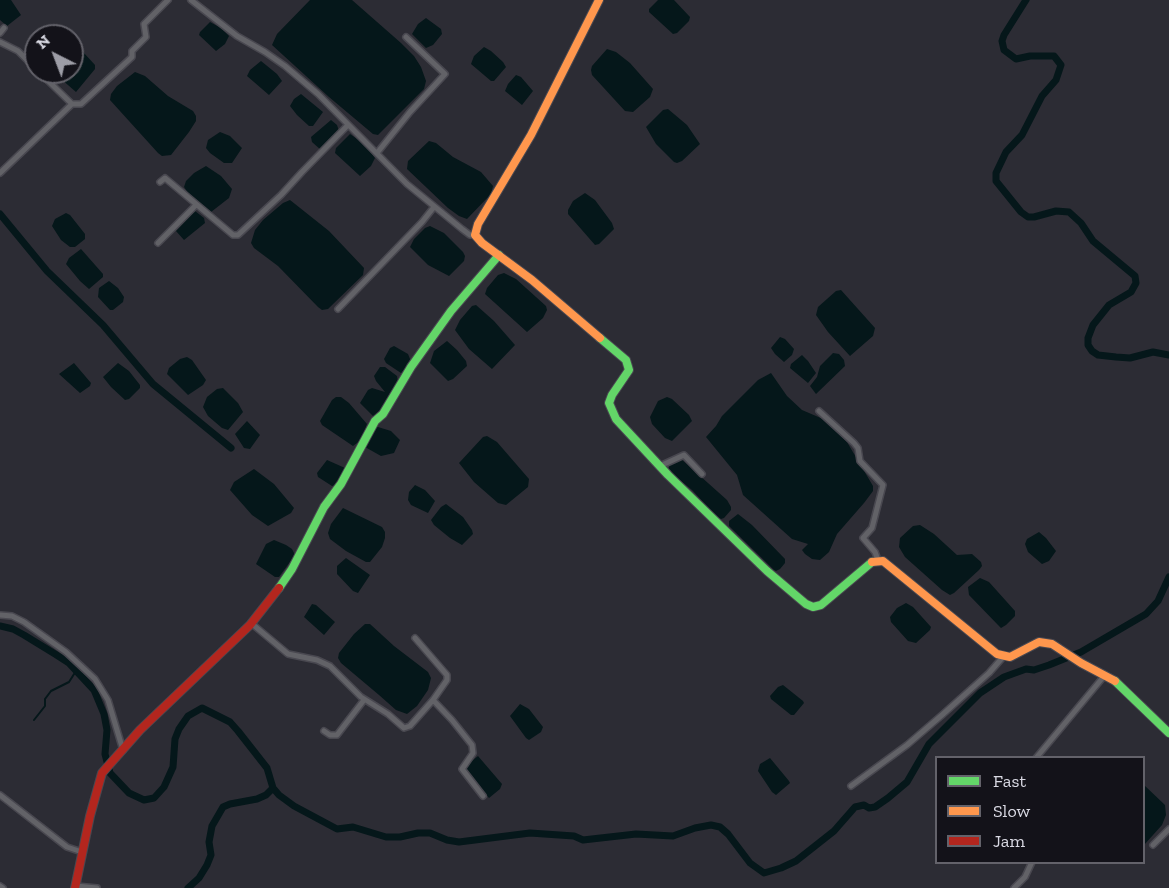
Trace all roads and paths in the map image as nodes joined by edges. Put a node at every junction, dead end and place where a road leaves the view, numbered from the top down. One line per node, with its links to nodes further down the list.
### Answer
1 (168, 0): 8 (street)
2 (191, 0): 9 (street)
3 (599, 0): 15 (street)
4 (406, 37): 10 (street)
5 (0, 42): 6 (street)
6 (24, 57)
7 (51, 84): 8 (street)
8 (72, 104): 11 (street)
9 (348, 125): 10 (street); 13 (street)
10 (377, 153): 14 (street)
11 (0, 173)
12 (160, 182): 13 (street)
13 (195, 206): 16 (street)
14 (434, 207): 15 (street); 18 (street)
15 (475, 235): 17 (street)
16 (158, 243)
17 (499, 255): 20 (street); 24 (street)
18 (338, 309)
19 (819, 411): 22 (street)
20 (660, 466): 21 (street); 22 (street)
21 (702, 474)
22 (878, 560): 26 (street)
23 (0, 615): 32 (street)
24 (251, 624): 28 (street); 32 (street)
25 (415, 638): 29 (street)
26 (1003, 657): 27 (street); 34 (street)
27 (1105, 675): 31 (street); 33 (street)
28 (364, 700): 29 (street); 30 (street)
29 (433, 700): 36 (street)
30 (324, 732)
31 (1169, 732)
32 (120, 753): 39 (street)
33 (1038, 756)
34 (851, 786)
35 (0, 795): 39 (street)
36 (483, 796)
37 (1169, 829): 38 (street)
38 (1153, 845)
39 (82, 852): 41 (street)
40 (1031, 864): 43 (street)
41 (76, 887): 42 (street)
42 (97, 888)
43 (1014, 888)

